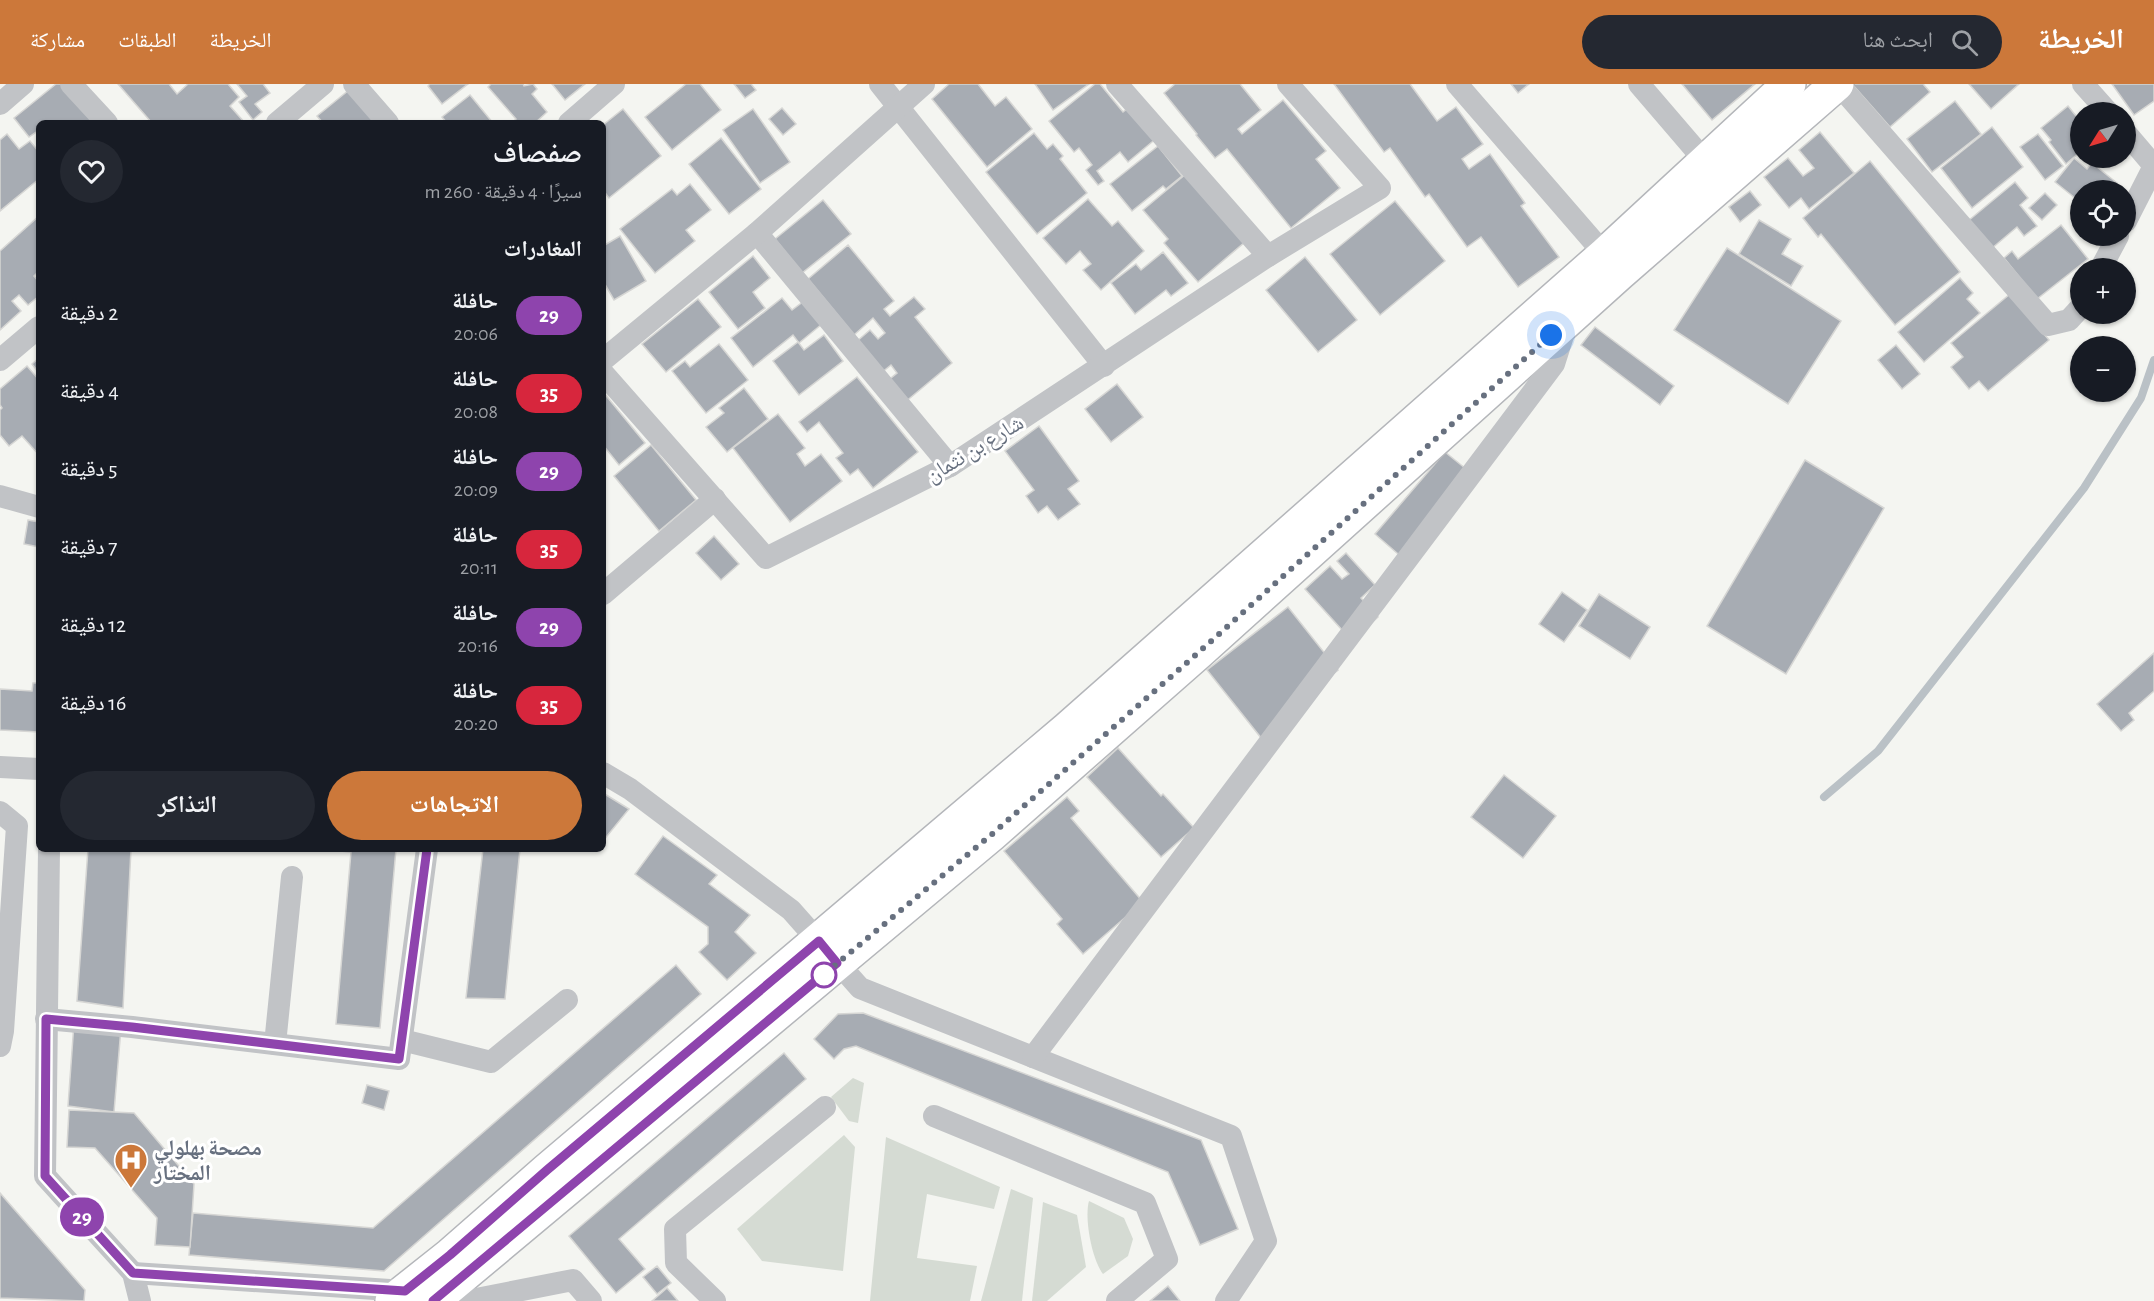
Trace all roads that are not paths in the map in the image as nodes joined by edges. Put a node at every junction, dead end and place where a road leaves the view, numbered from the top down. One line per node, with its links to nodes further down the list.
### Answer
1 (23, 84): 16 (street)
2 (71, 84): 18 (street)
3 (323, 84): 19 (street)
4 (354, 84): 20 (street)
5 (614, 84): 21 (street)
6 (880, 84): 17 (street)
7 (924, 84): 17 (street)
8 (1117, 84): 26 (street)
9 (1288, 84): 26 (street, شارع بن نثمان)
10 (1457, 84): 27 (street)
11 (1639, 84): 23 (street)
12 (1789, 84): 23 (main road)
13 (1837, 84): 27 (main road); 29 (street)
14 (2083, 84): 15 (street)
15 (2099, 102)
16 (0, 104)
17 (898, 107): 25 (street); 33 (street)
18 (104, 120)
19 (281, 120)
20 (385, 120)
21 (572, 120)
22 (2136, 145): 24 (street)
23 (1705, 161): 27 (main road)
24 (2136, 201)
25 (757, 233): 31 (street); 35 (street)
26 (1268, 256): 33 (street, شارع بن نثمان)
27 (1612, 264): 28 (main road); 47 (main road)
28 (1569, 319): 47 (main road); 53 (street)
29 (2070, 319)
30 (36, 330): 32 (street)
31 (606, 358)
32 (0, 360)
33 (1104, 366): 35 (street, شارع بن نثمان)
34 (606, 376): 37 (street, شارع بن نثمان)
35 (950, 466): 37 (street, شارع بن نثمان)
36 (0, 496): 38 (street)
37 (715, 500): 39 (street)
38 (36, 506)
39 (606, 591)
40 (0, 767): 41 (street)
41 (36, 769)
42 (606, 774): 47 (street)
43 (0, 812): 50 (street)
44 (49, 852): 49 (street)
45 (427, 852): 51 (street)
46 (292, 877): 52 (street)
47 (828, 952): 53 (street); 57 (main road)
48 (567, 1000): 51 (street)
49 (46, 1019): 52 (street); 56 (street)
50 (1, 1036)
51 (402, 1040): 52 (street)
52 (275, 1044)
53 (1033, 1057): 63 (street)
54 (825, 1107): 61 (street)
55 (934, 1116): 62 (street)
56 (133, 1273): 57 (street); 58 (street)
57 (411, 1298)
58 (140, 1301)
59 (466, 1301): 60 (street)
60 (591, 1301)
61 (715, 1301)
62 (1117, 1301)
63 (1226, 1301)

